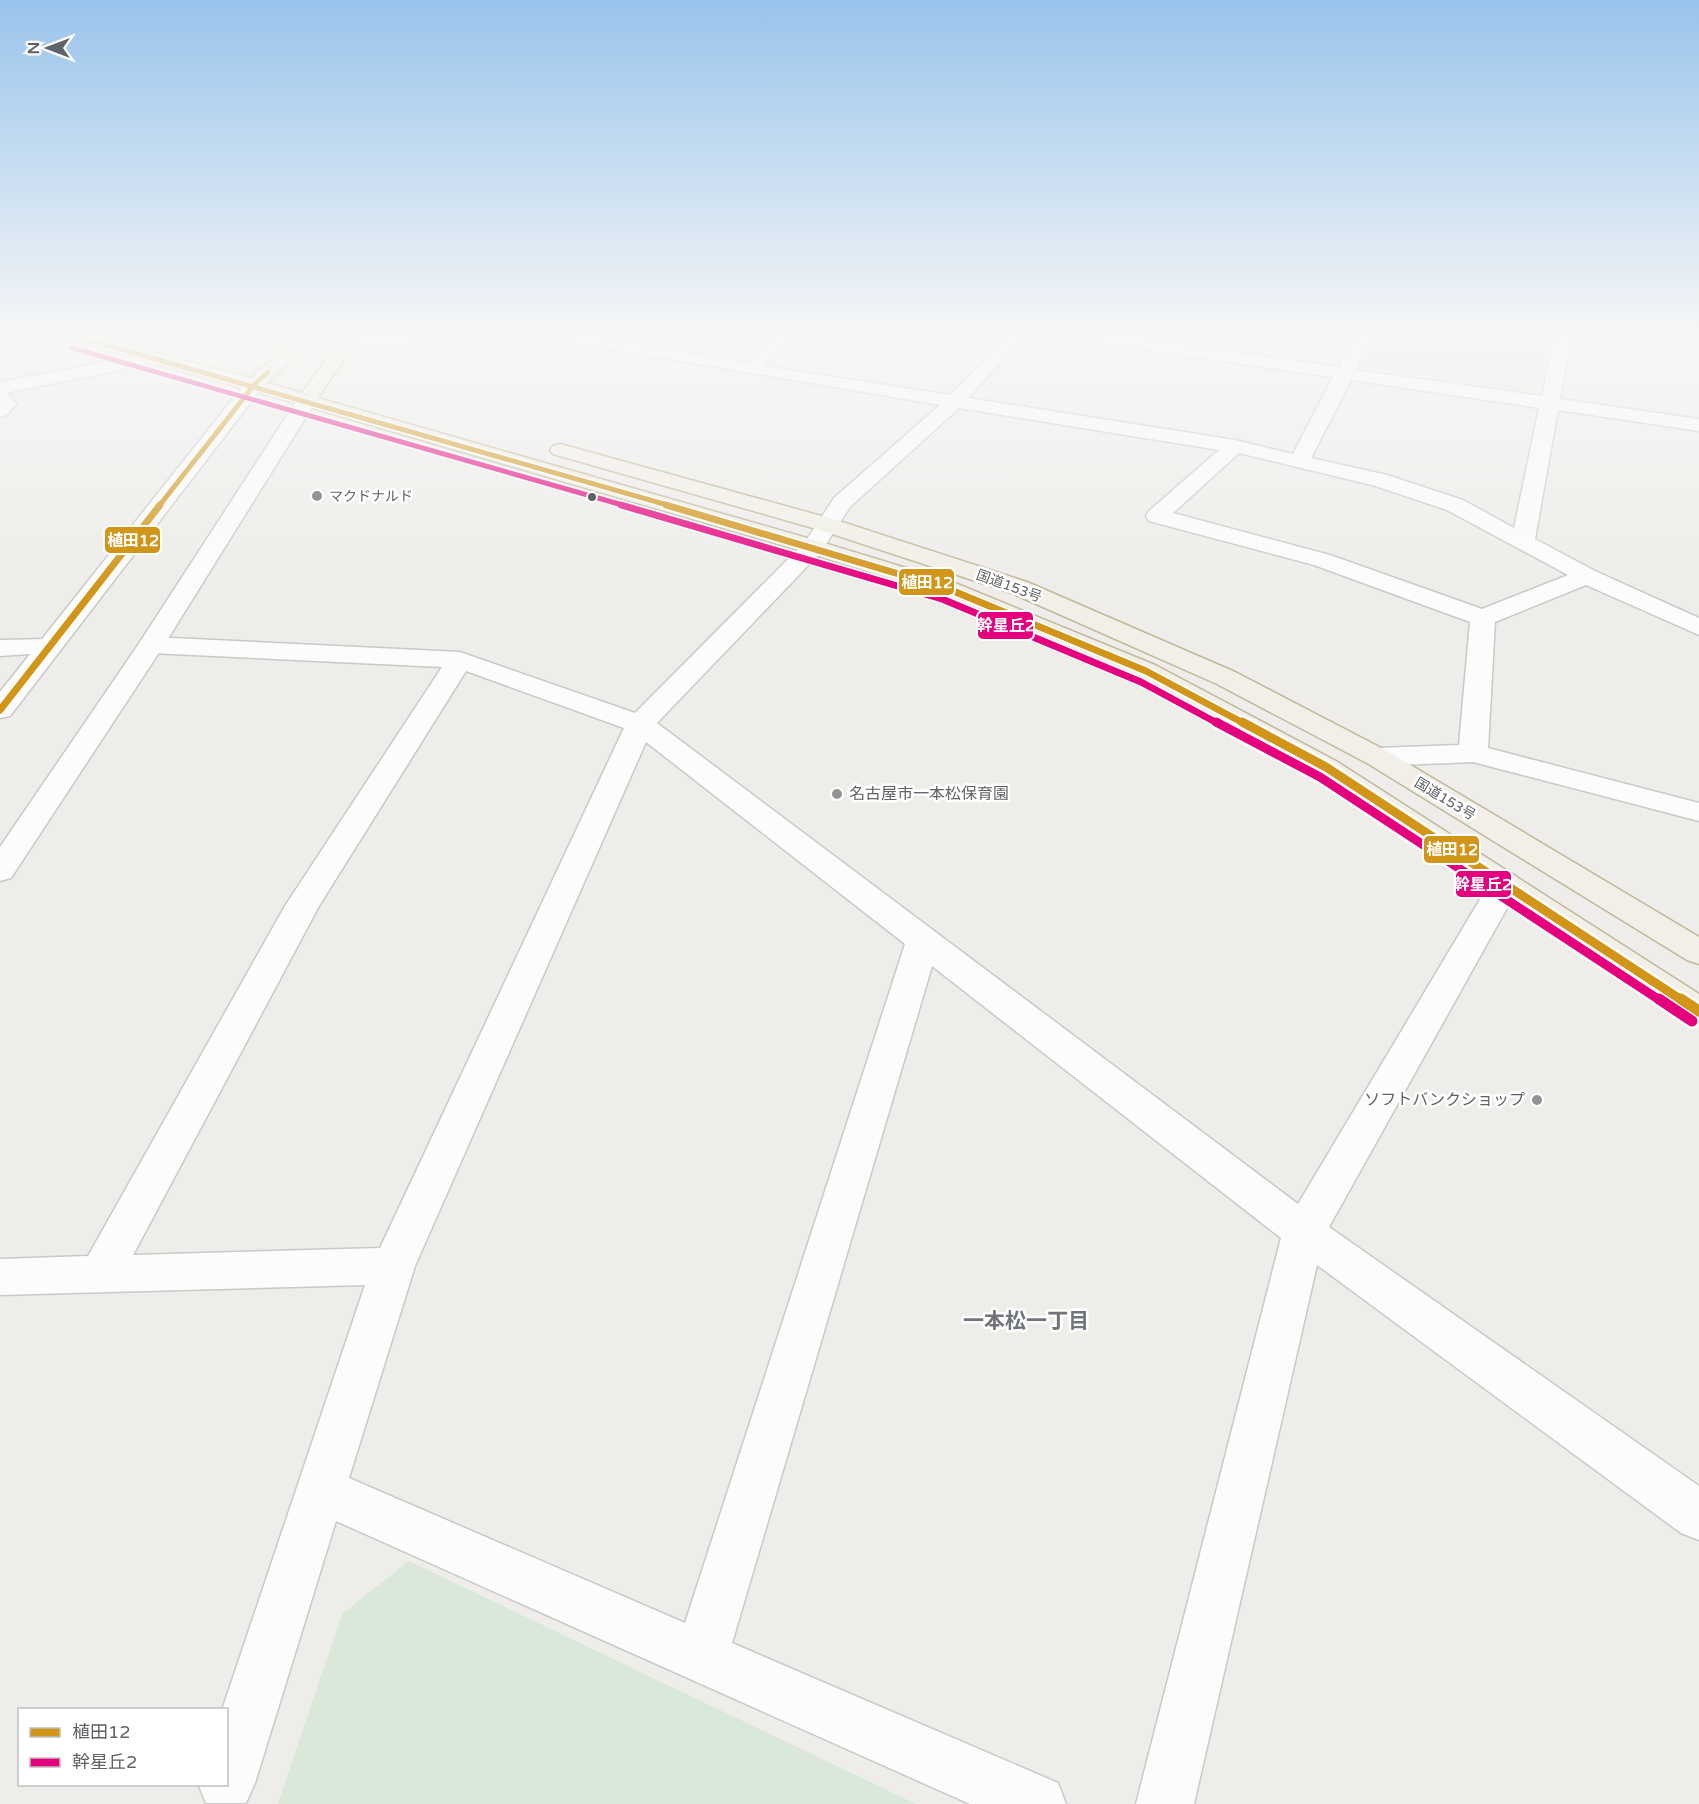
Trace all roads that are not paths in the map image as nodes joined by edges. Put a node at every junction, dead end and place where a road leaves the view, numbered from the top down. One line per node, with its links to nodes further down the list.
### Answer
1 (228, 420): 18 (street)
2 (294, 420): 17 (street)
3 (412, 420): 12 (highway, 国道153号)
4 (934, 420): 12 (street)
5 (1066, 420): 10 (street)
6 (1321, 420): 11 (street)
7 (1548, 420): 13 (street)
8 (1667, 420): 9 (street)
9 (1699, 425)
10 (1235, 446): 11 (street); 15 (street)
11 (1300, 460): 13 (street)
12 (820, 536): 22 (street); 24 (highway, 国道153号); 27 (highway, 国道153号)
13 (1523, 541): 14 (street)
14 (1587, 576): 15 (street); 16 (street)
15 (1483, 618): 23 (street)
16 (1699, 627)
17 (151, 645): 20 (street); 26 (street)
18 (49, 647): 19 (street); 21 (street)
19 (0, 648)
20 (460, 660): 22 (street); 33 (street)
21 (0, 710)
22 (640, 724): 28 (street); 32 (street)
23 (1473, 753): 24 (street); 25 (street)
24 (1377, 757): 29 (highway, 国道153号)
25 (1699, 812)
26 (0, 871)
27 (1505, 883): 30 (highway, 国道153号); 31 (street)
28 (923, 940): 31 (street); 37 (street)
29 (1699, 952)
30 (1699, 1011)
31 (1304, 1232): 36 (street); 42 (street)
32 (393, 1266): 33 (street); 35 (street)
33 (102, 1274): 34 (street)
34 (0, 1277)
35 (321, 1490): 37 (street); 38 (street)
36 (1699, 1516)
37 (701, 1657): 41 (street)
38 (228, 1778)
39 (225, 1786): 40 (street)
40 (220, 1804)
41 (1037, 1804)
42 (1165, 1804)

